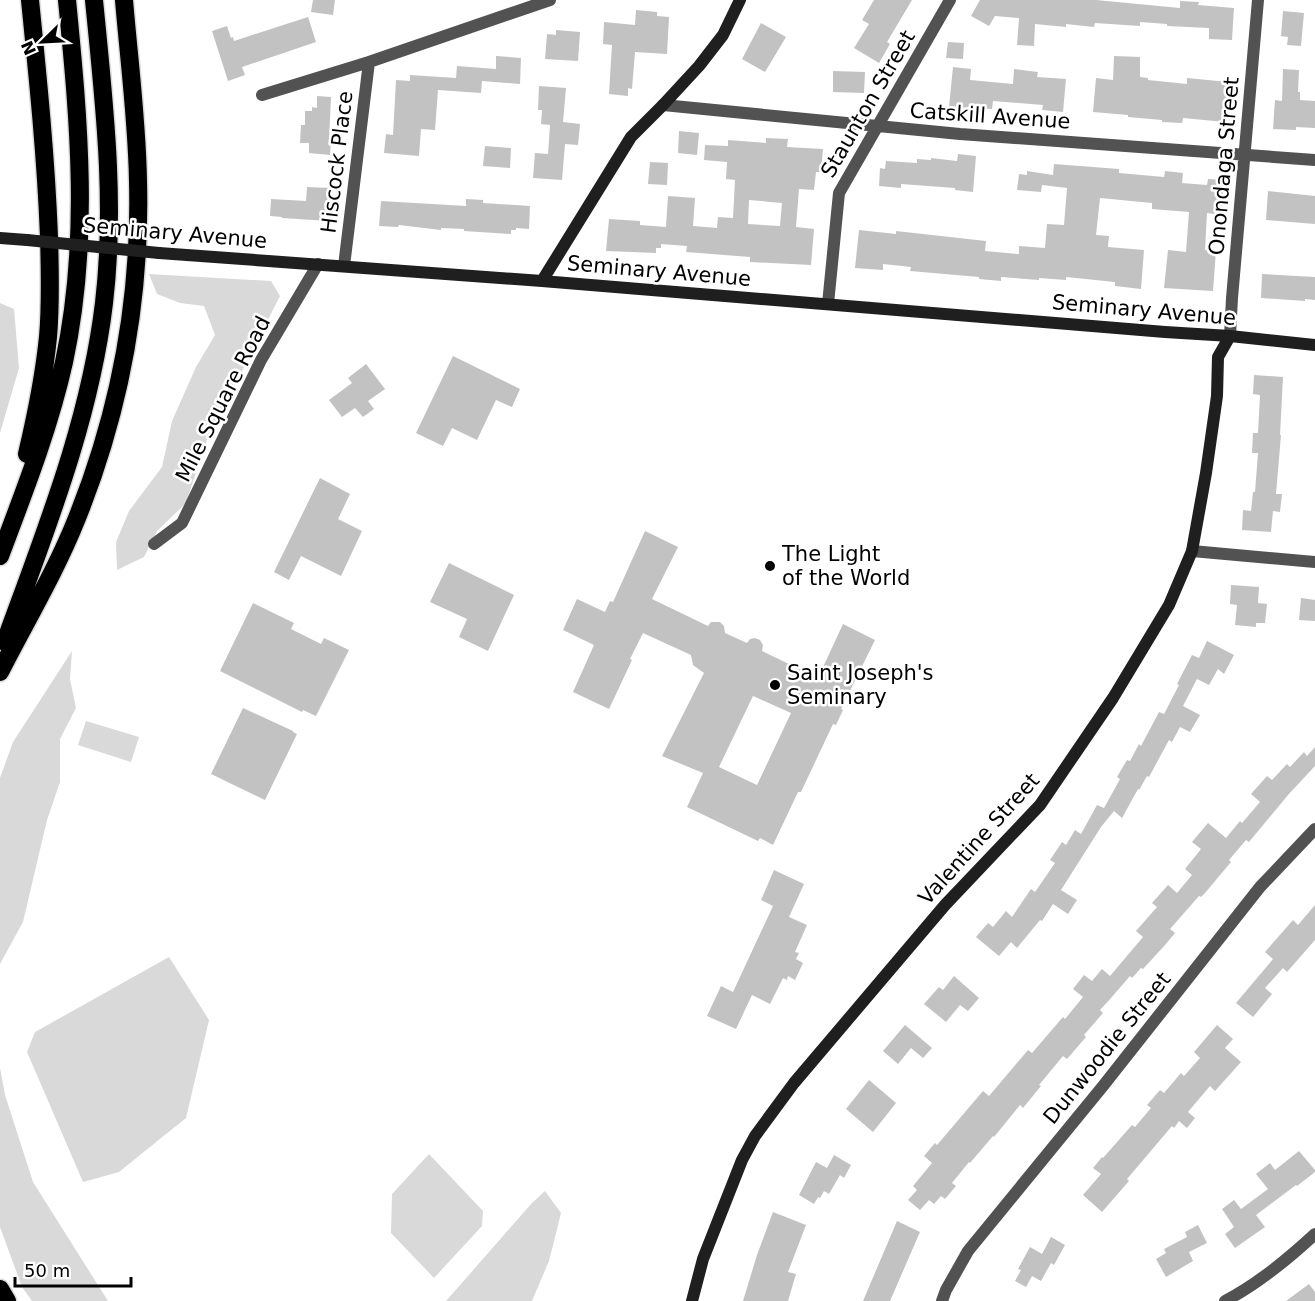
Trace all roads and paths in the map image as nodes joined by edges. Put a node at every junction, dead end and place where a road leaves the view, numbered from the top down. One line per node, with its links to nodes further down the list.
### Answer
1 (30, 0): 22 (highway)
2 (67, 0): 22 (highway)
3 (94, 0): 27 (highway)
4 (124, 0): 28 (highway)
5 (550, 0): 9 (street)
6 (740, 0): 11 (street)
7 (950, 0): 12 (street, Staunton Street)
8 (1258, 0): 13 (street, Onondaga Street)
9 (369, 62): 10 (street); 17 (street, Hiscock Place)
10 (262, 95)
11 (663, 105): 12 (street, Catskill Avenue); 18 (street)
12 (877, 127): 13 (street, Catskill Avenue); 19 (street, Staunton Street)
13 (1245, 154): 14 (street, Catskill Avenue); 20 (street, Onondaga Street)
14 (1315, 159)
15 (0, 238): 16 (street, Seminary Avenue, bridge)
16 (318, 264): 17 (street, Seminary Avenue); 23 (street, Mile Square Road)
17 (344, 266): 18 (street, Seminary Avenue)
18 (543, 281): 19 (street, Seminary Avenue)
19 (828, 304): 20 (street, Seminary Avenue)
20 (1230, 336): 21 (street, Seminary Avenue); 24 (street, Valentine Street)
21 (1315, 345)
22 (9, 530): 25 (highway)
23 (154, 544)
24 (1192, 551): 26 (street); 33 (street, Valentine Street)
25 (0, 556)
26 (1315, 561)
27 (0, 655)
28 (0, 672)
29 (1315, 829): 34 (street, Dunwoodie Street)
30 (1315, 1234): 35 (street)
31 (0, 1288): 32 (highway)
32 (7, 1301)
33 (692, 1301)
34 (942, 1301)
35 (1225, 1301)

